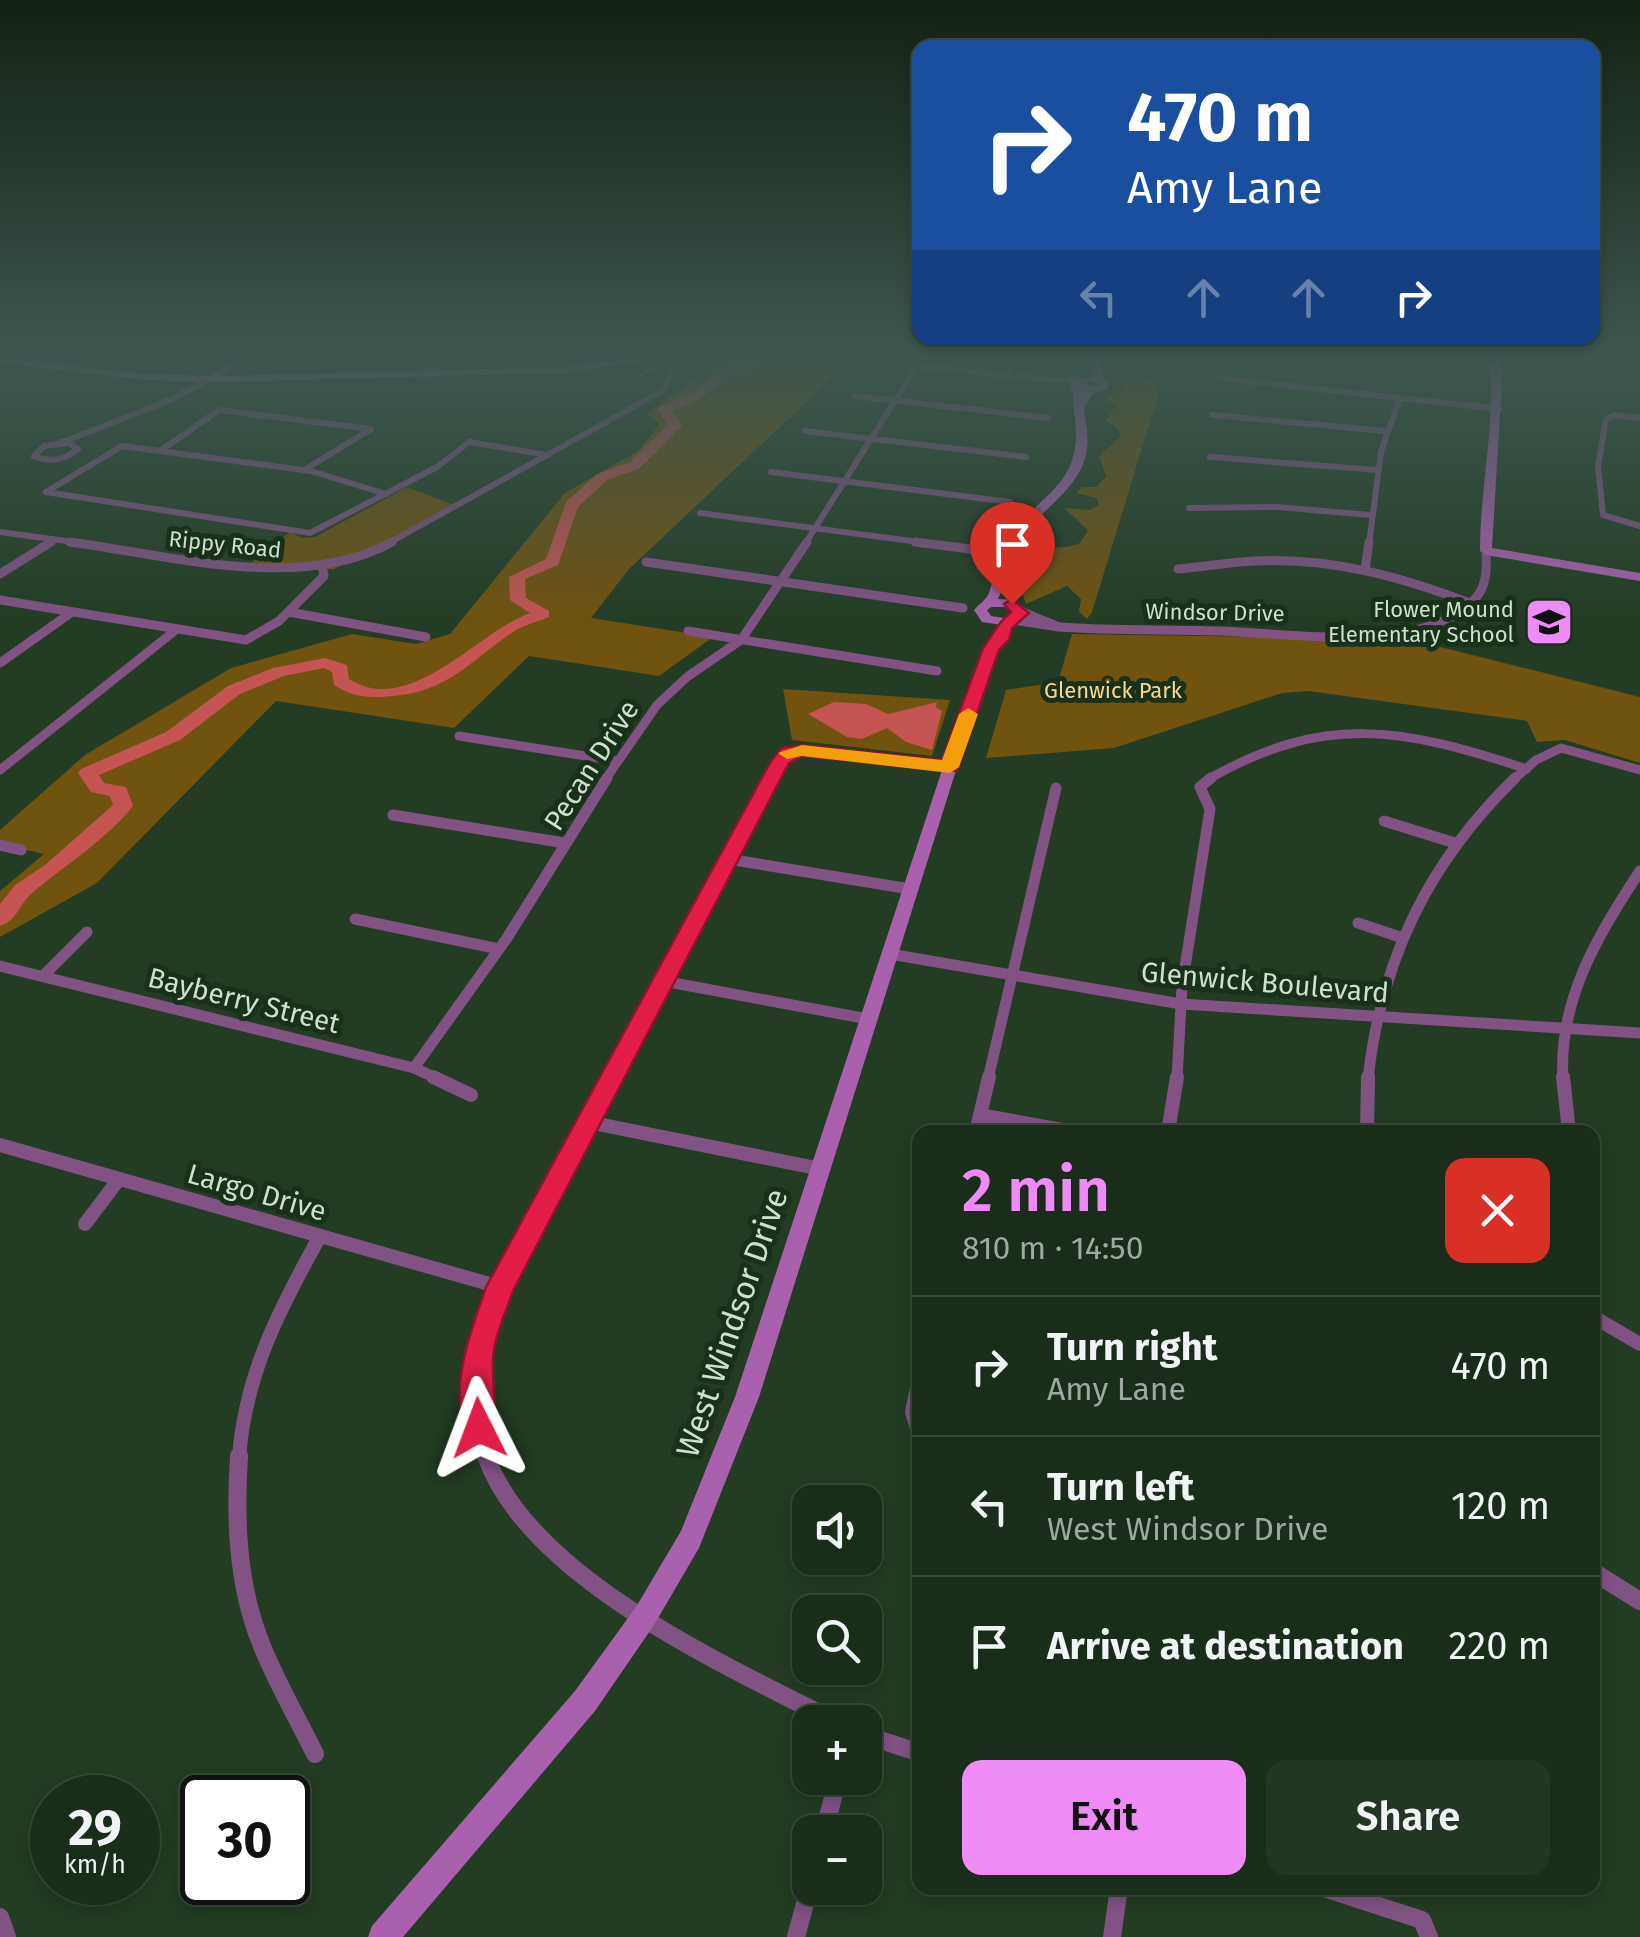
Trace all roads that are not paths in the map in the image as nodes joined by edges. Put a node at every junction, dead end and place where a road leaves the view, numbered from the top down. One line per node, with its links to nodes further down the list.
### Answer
1 (52, 446): 21 (street)
2 (75, 446): 18 (street)
3 (121, 446): 22 (street)
4 (125, 446): 16 (street)
5 (167, 446): 16 (street)
6 (347, 446): 23 (street)
7 (463, 446): 27 (street)
8 (496, 446): 17 (street)
9 (563, 446): 17 (street, Rippy Road)
10 (865, 446): 26 (street, Pecan Drive)
11 (934, 446): 19 (street)
12 (1083, 446): 43 (street, West Windsor Drive)
13 (1383, 446): 24 (street)
14 (1492, 446): 37 (street)
15 (1601, 446): 32 (street)
16 (160, 451): 23 (street)
17 (548, 455): 39 (street, Rippy Road)
18 (70, 456): 21 (street); 22 (street)
19 (1026, 457)
20 (1210, 457): 24 (street)
21 (54, 460): 22 (street)
22 (92, 464): 27 (street)
23 (304, 470): 27 (street)
24 (1378, 470): 31 (street)
25 (771, 472): 26 (street)
26 (844, 481): 28 (street); 33 (street, Pecan Drive)
27 (386, 494)
28 (1010, 502)
29 (1189, 508): 31 (street)
30 (700, 513): 33 (street)
31 (1370, 515): 41 (street)
32 (1640, 526)
33 (815, 528): 36 (street); 45 (street, Pecan Drive)
34 (0, 532): 35 (street, Rippy Road)
35 (54, 540): 39 (street, Rippy Road); 42 (street)
36 (986, 551)
37 (1486, 551): 44 (street); 48 (street)
38 (646, 562): 45 (street)
39 (322, 565): 51 (street)
40 (1178, 569): 41 (street)
41 (1365, 570): 48 (street)
42 (0, 574)
43 (1002, 575): 47 (street, West Windsor Drive); 52 (street)
44 (1640, 577)
45 (782, 582): 49 (street); 57 (street, Pecan Drive)
46 (0, 600): 50 (street)
47 (988, 603): 52 (street); 53 (street, West Windsor Drive)
48 (1472, 604): 52 (street, Windsor Drive)
49 (963, 608)
50 (72, 612): 54 (street); 59 (street)
51 (289, 612): 54 (street); 56 (street)
52 (1014, 614): 53 (street); 58 (street, West Windsor Drive)
53 (987, 619): 58 (street, West Windsor Drive)
54 (177, 629): 66 (street)
55 (688, 631): 57 (street)
56 (426, 636)
57 (740, 640): 60 (street); 63 (street, Pecan Drive)
58 (992, 648): 64 (street, West Windsor Drive)
59 (0, 663)
60 (937, 670)
61 (459, 736): 63 (street)
62 (1561, 748): 65 (street); 67 (street)
63 (617, 761): 71 (street, Pecan Drive)
64 (950, 767): 75 (street); 77 (street, West Windsor Drive)
65 (1527, 769): 72 (street); 88 (street)
66 (0, 770)
67 (1640, 770)
68 (1056, 788): 86 (street)
69 (393, 815): 71 (street)
70 (1384, 821): 72 (street)
71 (565, 843): 82 (street, Pecan Drive)
72 (1455, 843): 81 (street)
73 (0, 844): 74 (street)
74 (21, 850)
75 (728, 859): 77 (street); 87 (street)
76 (1640, 871): 91 (street)
77 (910, 888): 83 (street, West Windsor Drive)
78 (355, 919): 82 (street)
79 (1358, 923): 81 (street)
80 (87, 932): 85 (street)
81 (1400, 937): 89 (street)
82 (498, 949): 93 (street, Pecan Drive)
83 (890, 954): 86 (street, Glenwick Boulevard); 90 (street, West Windsor Drive)
84 (0, 966): 85 (street, Bayberry Street)
85 (43, 976): 93 (street, Bayberry Street)
86 (1012, 976): 88 (street, Glenwick Boulevard); 95 (street)
87 (663, 981): 90 (street); 96 (street)
88 (1181, 1004): 89 (street, Glenwick Boulevard); 99 (street)
89 (1374, 1017): 91 (street, Glenwick Boulevard); 100 (street)
90 (868, 1019): 103 (street, West Windsor Drive)
91 (1565, 1027): 92 (street, Glenwick Boulevard); 101 (street)
92 (1640, 1033)
93 (414, 1068): 94 (street, Bayberry Street)
94 (471, 1096)
95 (980, 1115): 97 (street); 98 (street)
96 (588, 1122): 103 (street); 107 (street)
97 (978, 1125)
98 (1034, 1125)
99 (1169, 1125)
100 (1367, 1125)
101 (1568, 1125)
102 (0, 1145): 104 (street, Largo Drive)
103 (820, 1169): 112 (street, West Windsor Drive)
104 (118, 1179): 105 (street); 106 (street, Largo Drive)
105 (85, 1224)
106 (320, 1236): 107 (street, Largo Drive); 116 (street)
107 (500, 1287): 112 (street)
108 (1600, 1321): 109 (street)
109 (1640, 1344)
110 (1600, 1576): 111 (street)
111 (1640, 1601)
112 (645, 1616): 113 (street); 122 (street, West Windsor Drive)
113 (805, 1705)
114 (882, 1741): 115 (street)
115 (912, 1751)
116 (316, 1754)
117 (1117, 1895): 124 (street)
118 (1345, 1895): 125 (street)
119 (805, 1905): 123 (street)
120 (0, 1917): 121 (street)
121 (7, 1937)
122 (383, 1937)
123 (796, 1937)
124 (1112, 1937)
125 (1430, 1937)

